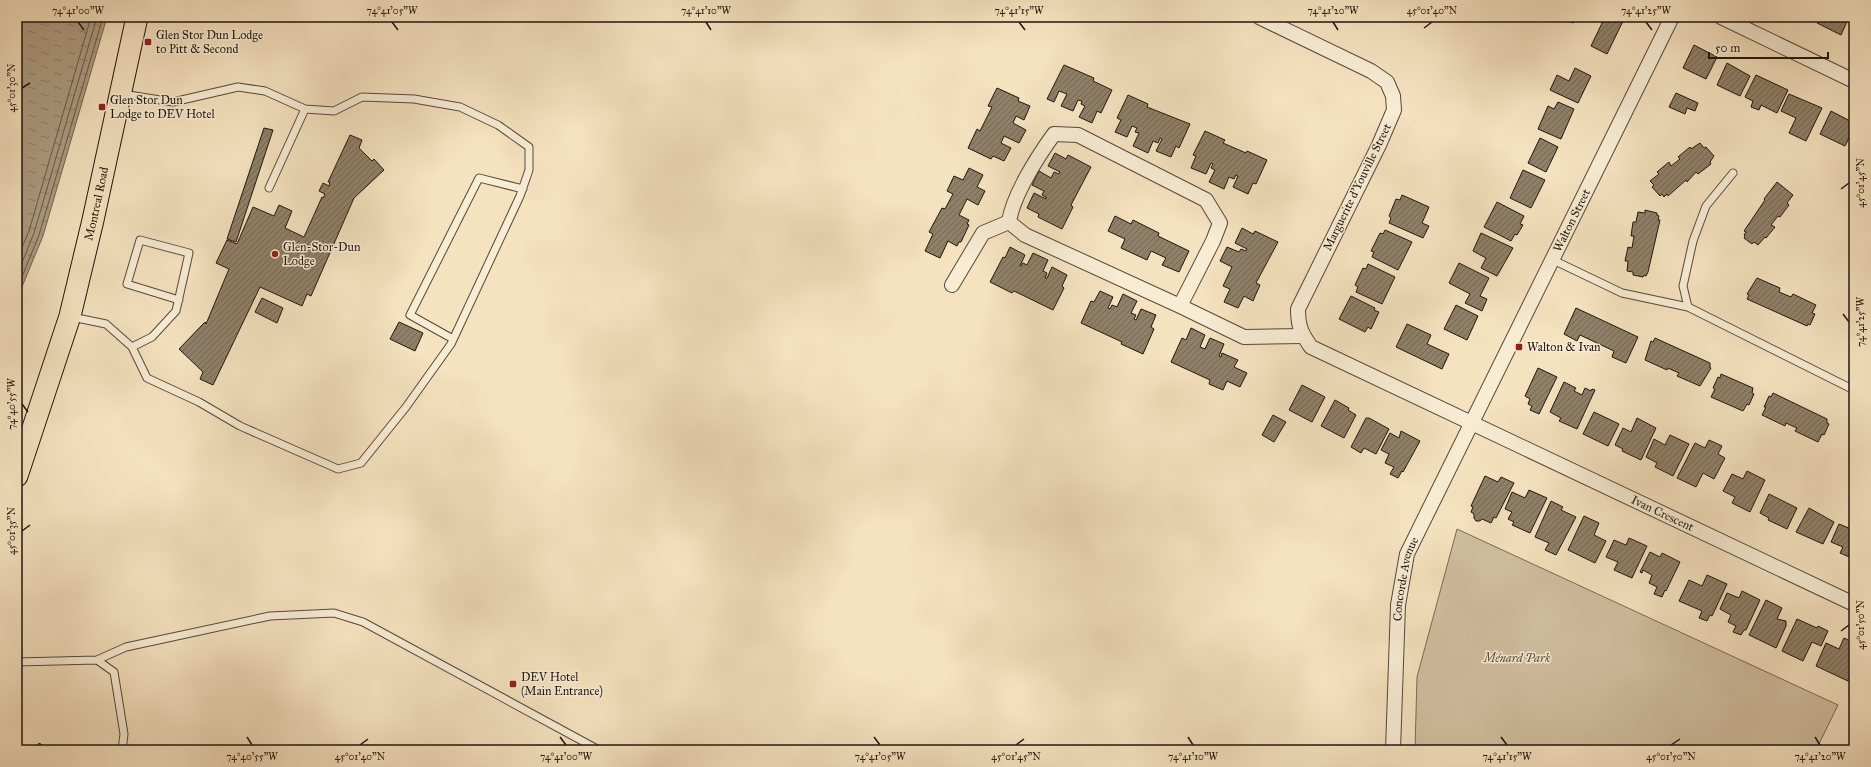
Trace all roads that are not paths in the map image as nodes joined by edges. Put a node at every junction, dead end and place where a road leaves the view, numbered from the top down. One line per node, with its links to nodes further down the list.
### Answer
1 (137, 17): 6 (main road, Montreal Road)
2 (1259, 17): 18 (street, Marguerite d'Youville Street)
3 (1672, 17): 12 (street, Walton Street)
4 (1721, 17): 5 (street)
5 (1854, 81)
6 (122, 94): 7 (lane); 17 (main road, Montreal Road)
7 (305, 110): 9 (lane); 10 (lane)
8 (1734, 173): 16 (lane)
9 (269, 188)
10 (523, 189): 19 (lane); 19 (lane)
11 (1009, 222): 13 (street); 15 (street); 15 (street)
12 (1551, 259): 16 (lane); 23 (street, Walton Street)
13 (952, 285)
14 (179, 300): 14 (lane); 20 (lane)
15 (1180, 306): 18 (street)
16 (1688, 307): 22 (lane)
17 (70, 316): 20 (lane); 21 (main road, Montreal Road)
18 (1303, 336): 23 (street, Marguerite d'Youville Street)
19 (453, 339): 20 (lane)
20 (132, 346)
21 (45, 387): 24 (main road, Montreal Road); 25 (main road, Montreal Road)
22 (1854, 390)
23 (1471, 422): 26 (street, Ivan Crescent); 31 (street, Concorde Avenue)
24 (17, 439)
25 (17, 476)
26 (1854, 604)
27 (97, 660): 28 (lane); 29 (lane); 30 (lane)
28 (17, 662)
29 (122, 750)
30 (599, 750)
31 (1393, 750)

